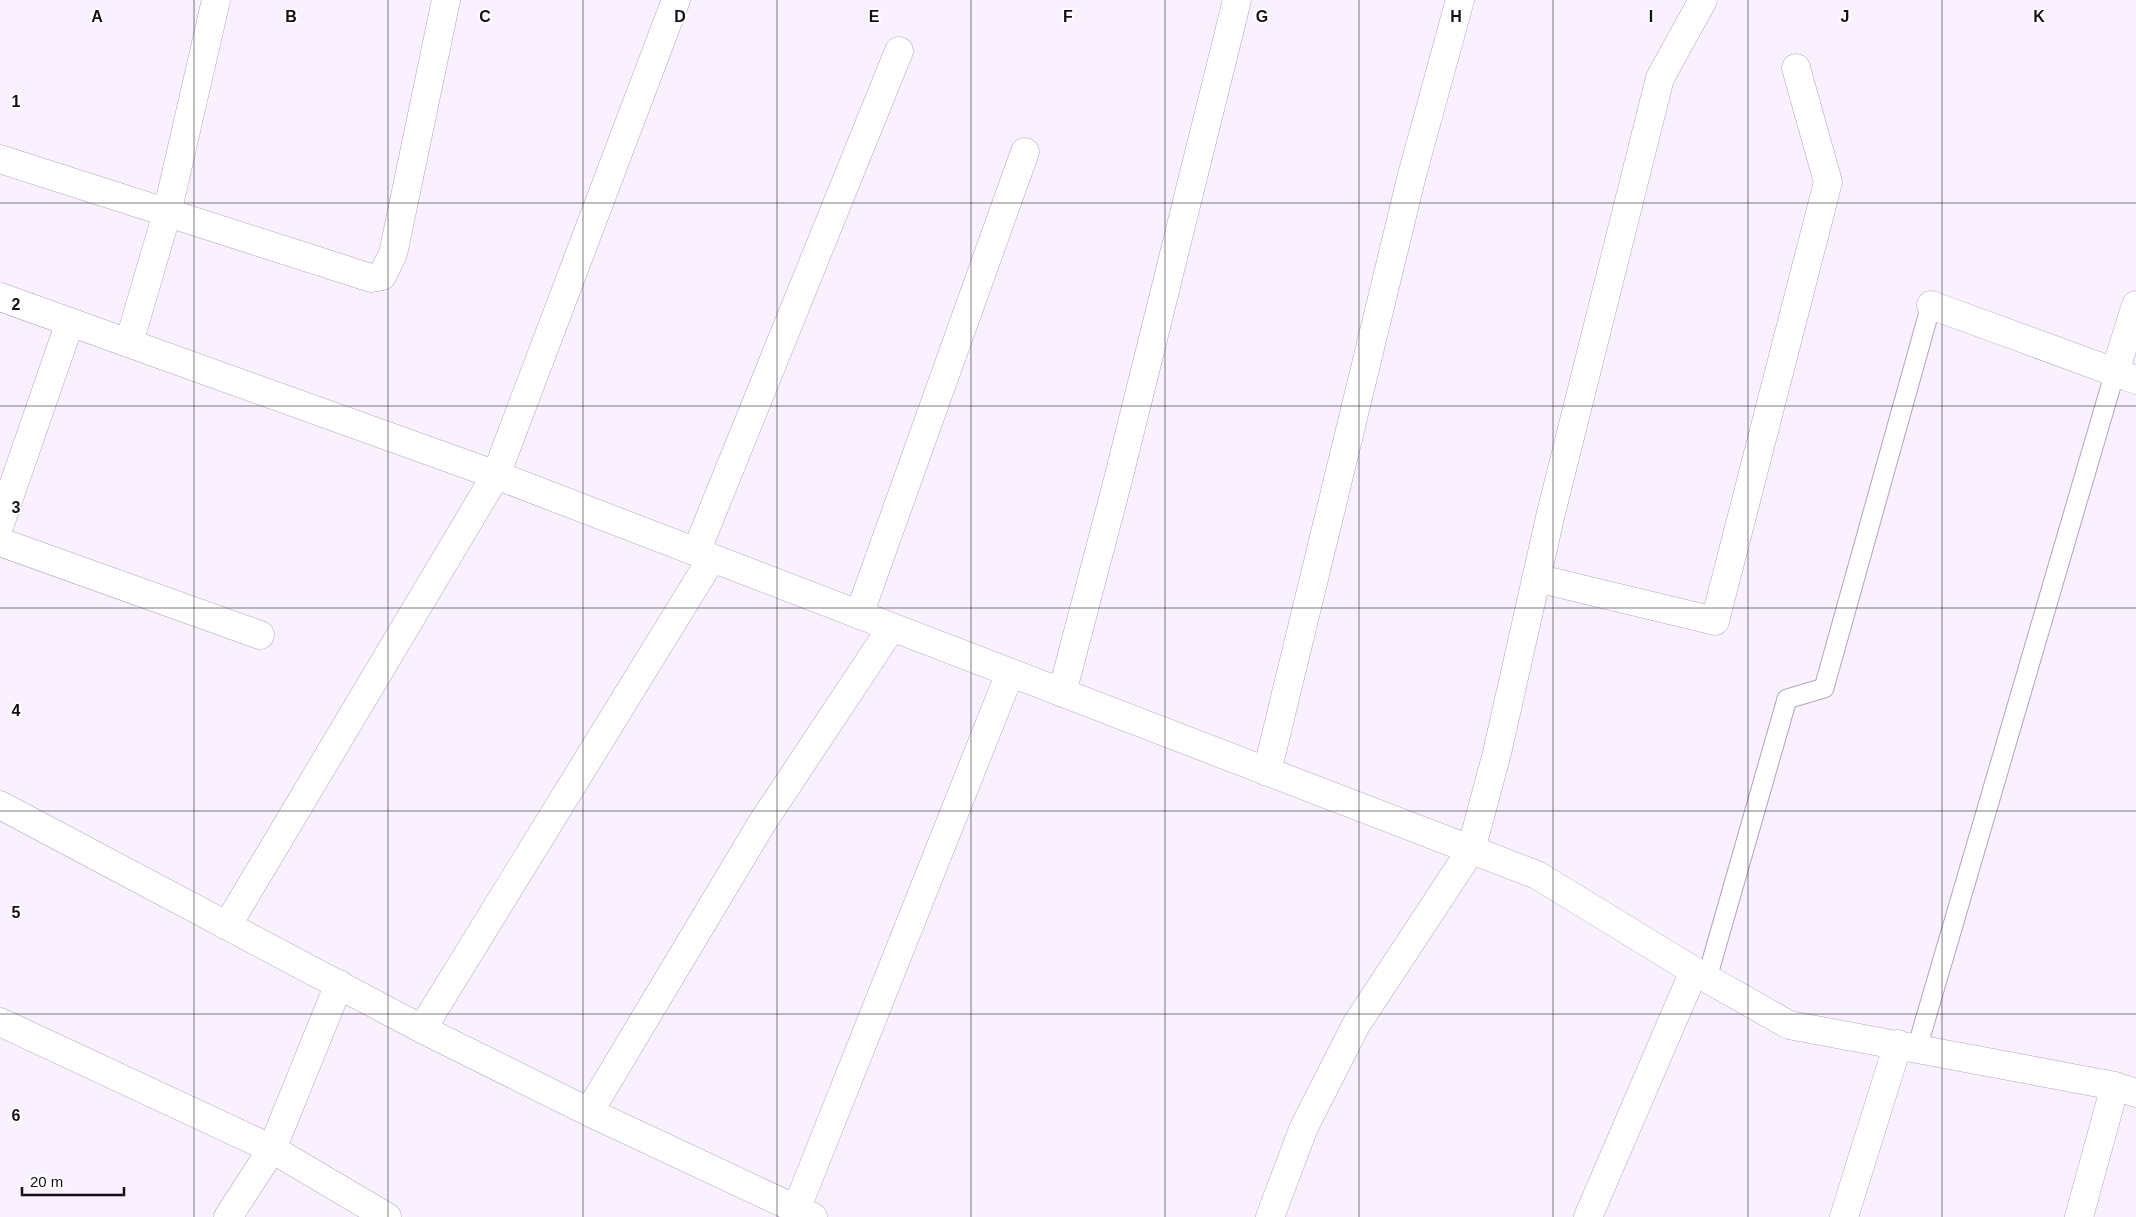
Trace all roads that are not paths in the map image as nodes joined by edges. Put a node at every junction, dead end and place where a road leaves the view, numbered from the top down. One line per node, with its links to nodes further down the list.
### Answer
1 (216, 0): 11 (street)
2 (446, 0): 11 (street)
3 (676, 0): 18 (street)
4 (1238, 0): 27 (street)
5 (1460, 0): 28 (street)
6 (1703, 0): 22 (street)
7 (899, 51): 21 (street)
8 (1796, 68): 22 (street)
9 (1025, 152): 23 (street)
10 (0, 159): 11 (street)
11 (167, 213): 16 (street)
12 (0, 296): 15 (street)
13 (1931, 305): 17 (street); 32 (lane)
14 (2136, 305): 17 (street)
15 (70, 322): 16 (street); 19 (street)
16 (129, 343): 18 (street)
17 (2125, 376): 36 (lane)
18 (496, 475): 21 (street); 31 (street)
19 (0, 524)
20 (0, 542): 25 (street)
21 (704, 555): 23 (street); 35 (street)
22 (1536, 578): 30 (street)
23 (859, 615): 24 (street)
24 (892, 627): 26 (street); 38 (street)
25 (260, 635)
26 (1010, 673): 27 (street); 40 (street)
27 (1062, 693): 28 (street)
28 (1267, 772): 30 (street)
29 (0, 805): 31 (street)
30 (1471, 850): 32 (street); 43 (street)
31 (227, 926): 33 (street)
32 (1700, 974): 36 (street); 44 (street)
33 (338, 984): 35 (street); 39 (street)
34 (0, 1022): 39 (street)
35 (422, 1029): 38 (street)
36 (1908, 1046): 37 (street); 45 (street)
37 (2125, 1090): 46 (street)
38 (588, 1112): 40 (street)
39 (272, 1148): 41 (street); 42 (street)
40 (805, 1214)
41 (228, 1217)
42 (387, 1217)
43 (1270, 1217)
44 (1588, 1217)
45 (1844, 1217)
46 (2079, 1217)

